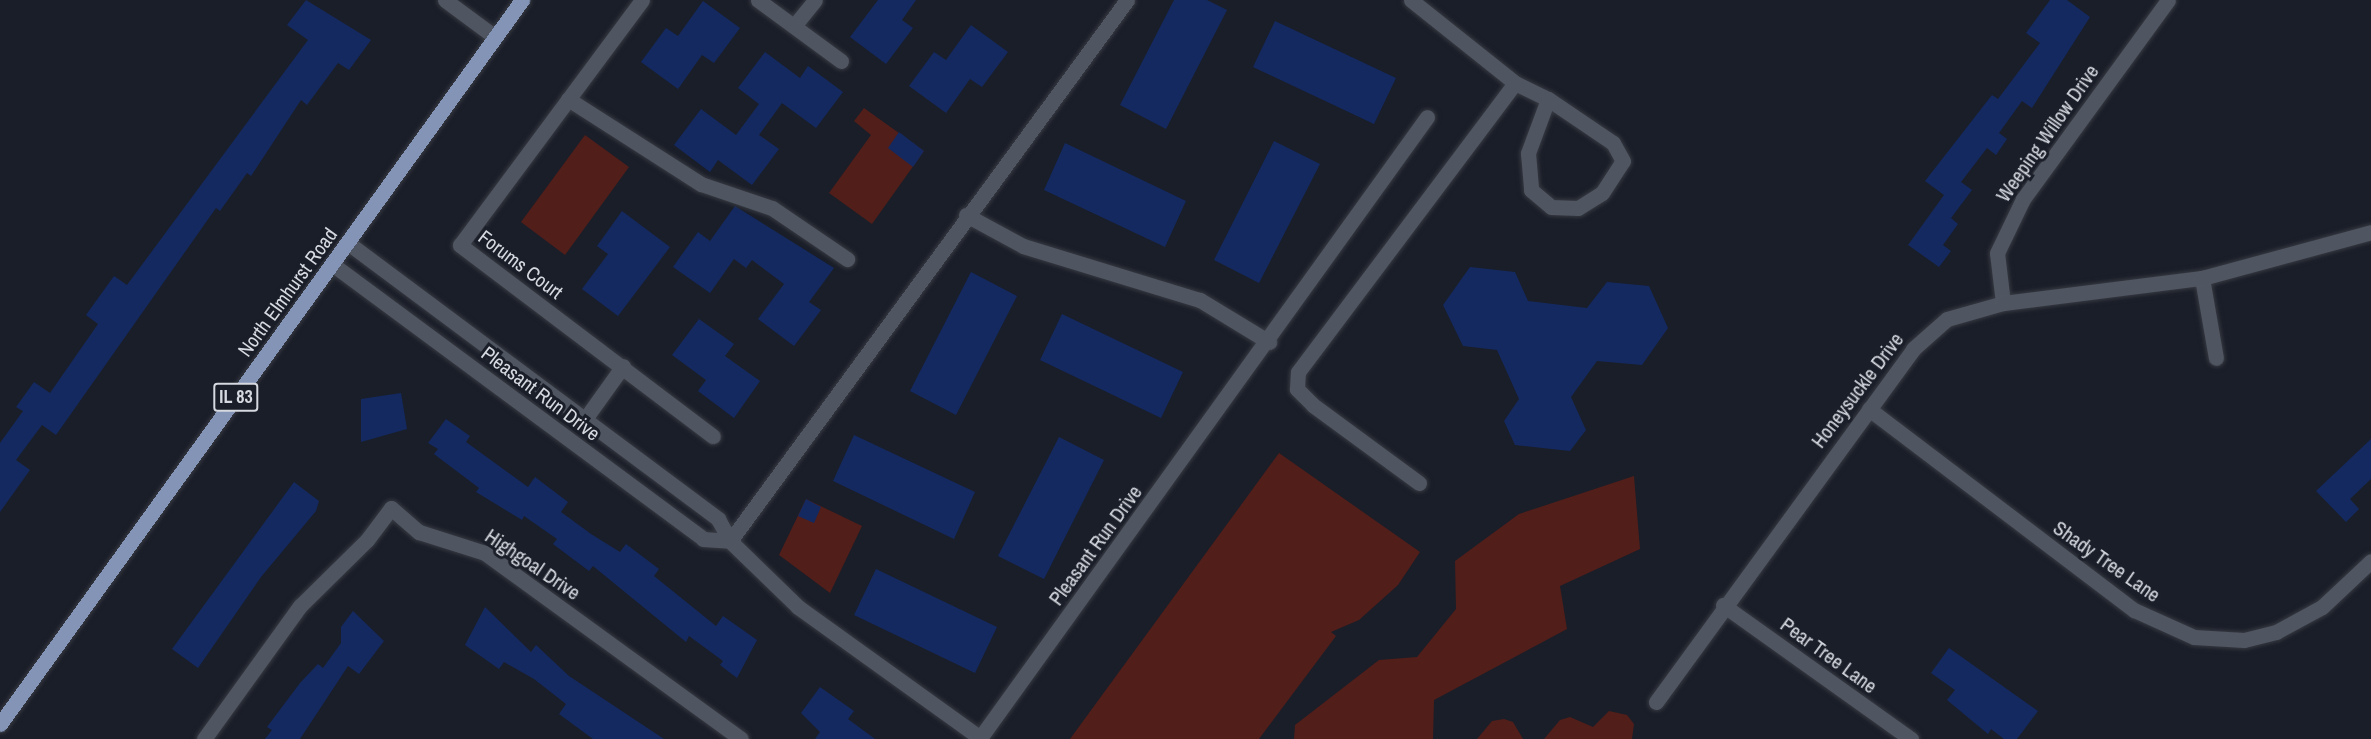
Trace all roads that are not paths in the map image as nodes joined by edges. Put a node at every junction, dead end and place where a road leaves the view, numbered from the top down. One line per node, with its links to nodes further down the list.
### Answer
1 (445, 0): 10 (street)
2 (522, 0): 10 (main road, North Elmhurst Road / IL 83)
3 (642, 0): 13 (street, Forums Court)
4 (758, 0): 9 (street)
5 (815, 0): 9 (street)
6 (1127, 0): 16 (street)
7 (1411, 0): 12 (street)
8 (2168, 0): 22 (street, Weeping Willow Drive)
9 (794, 26): 11 (street)
10 (495, 37): 18 (main road, North Elmhurst Road / IL 83)
11 (841, 61)
12 (1515, 83): 14 (street); 29 (street)
13 (568, 99): 19 (street); 25 (street, Forums Court)
14 (1548, 99): 14 (street)
15 (1427, 117): 23 (street, Pleasant Run Drive)
16 (966, 215): 23 (street); 30 (street)
17 (2371, 232): 21 (street, Honeysuckle Drive)
18 (348, 243): 20 (main road, North Elmhurst Road / IL 83); 27 (street, Pleasant Run Drive)
19 (847, 259)
20 (332, 264): 30 (street, Pleasant Run Drive); 34 (main road, North Elmhurst Road / IL 83)
21 (2202, 279): 22 (street, Honeysuckle Drive); 24 (street)
22 (2003, 303): 26 (street, Honeysuckle Drive)
23 (1269, 342): 35 (street, Pleasant Run Drive)
24 (2216, 358)
25 (623, 366): 27 (street); 28 (street, Forums Court)
26 (1869, 409): 31 (street, Shady Tree Lane); 32 (street, Honeysuckle Drive)
27 (585, 419): 30 (street, Pleasant Run Drive)
28 (713, 436)
29 (1419, 483)
30 (730, 541): 35 (street, Pleasant Run Drive)
31 (2371, 561)
32 (1723, 605): 33 (street, Honeysuckle Drive); 38 (street, Pear Tree Lane)
33 (1656, 702)
34 (0, 724)
35 (980, 738)
36 (204, 739): 37 (street, Highgoal Drive)
37 (741, 739)
38 (1911, 739)

